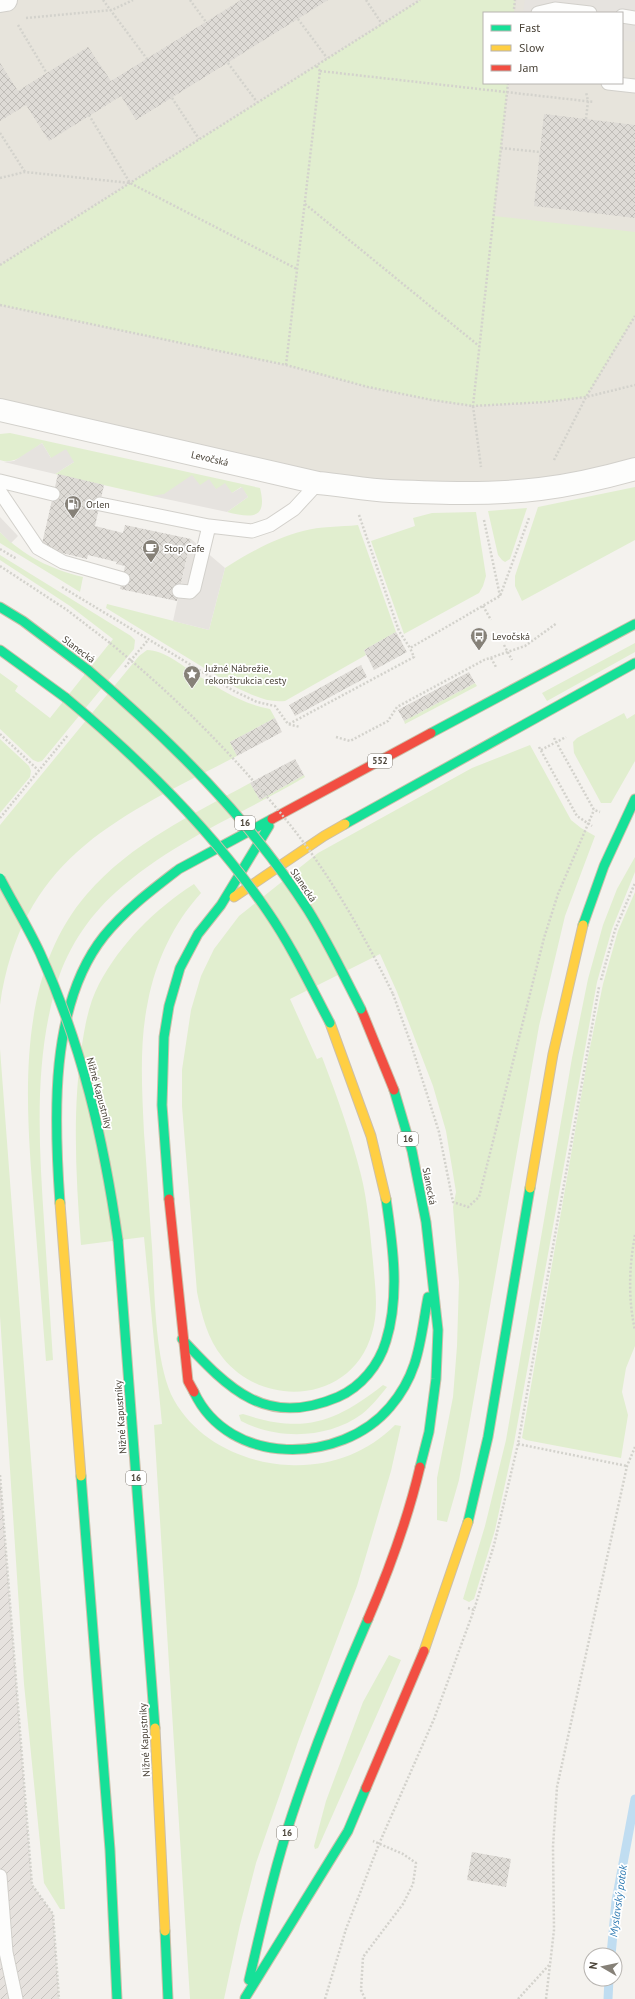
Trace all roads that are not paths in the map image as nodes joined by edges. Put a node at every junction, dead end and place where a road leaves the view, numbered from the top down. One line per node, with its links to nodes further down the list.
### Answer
1 (0, 1): 2 (street)
2 (10, 9)
3 (542, 12): 4 (lane)
4 (581, 12)
5 (623, 16): 6 (lane)
6 (635, 18)
7 (617, 84): 8 (lane)
8 (635, 86)
9 (0, 410): 12 (street, Levočská)
10 (635, 469): 12 (street, Levočská)
11 (0, 481): 14 (lane)
12 (318, 483): 16 (lane)
13 (0, 492): 17 (lane)
14 (54, 494)
15 (100, 504): 16 (lane)
16 (209, 526): 18 (lane)
17 (123, 579)
18 (179, 591)
19 (0, 607): 27 (highway, Slanecká / 16, bridge)
20 (635, 624): 24 (highway, 552)
21 (0, 650): 28 (highway, bridge)
22 (635, 663): 26 (highway)
23 (635, 799): 34 (highway)
24 (274, 818): 26 (highway); 32 (highway)
25 (0, 878): 33 (highway, Nižné Kapustníky / 16, bridge)
26 (221, 905): 28 (highway)
27 (432, 1276): 28 (highway); 34 (highway, 16)
28 (182, 1339)
29 (0, 1876): 30 (lane)
30 (3, 1952): 31 (lane)
31 (16, 1999)
32 (117, 1999)
33 (168, 1999)
34 (245, 1999)

